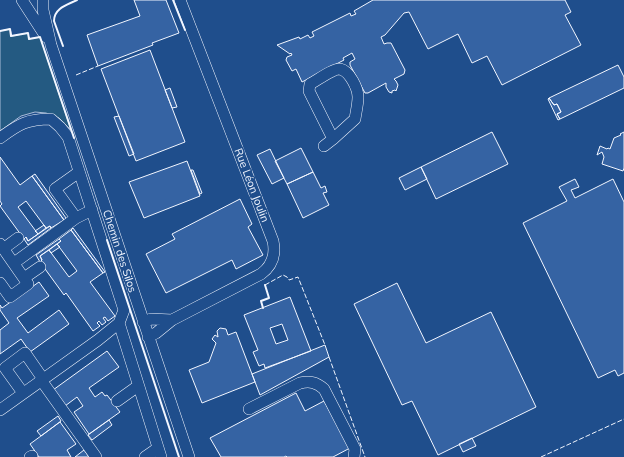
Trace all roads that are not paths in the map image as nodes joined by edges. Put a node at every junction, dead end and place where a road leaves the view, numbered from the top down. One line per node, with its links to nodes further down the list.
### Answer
1 (22, 0): 4 (street, Chemin des Silos)
2 (43, 0): 4 (street, Chemin des Silos)
3 (180, 0): 16 (street, Rue Léon Joulin)
4 (51, 45): 17 (street, Chemin des Silos)
5 (0, 138): 7 (street)
6 (328, 143): 6 (street)
7 (79, 172): 8 (street); 9 (street)
8 (92, 210): 9 (street); 18 (street)
9 (76, 218): 12 (street)
10 (18, 238): 11 (street)
11 (2, 246): 12 (street)
12 (14, 263): 14 (street)
13 (40, 268): 14 (street)
14 (24, 278): 15 (street)
15 (0, 283)
16 (172, 320): 17 (street); 19 (street, Rue Léon Joulin)
17 (143, 322): 19 (street, Chemin des Silos)
18 (119, 323): 20 (street); 21 (street)
19 (148, 337): 29 (street, Chemin des Silos)
20 (42, 380): 22 (street); 22 (street); 27 (street)
21 (138, 386): 23 (street); 26 (street)
22 (23, 393): 25 (street)
23 (117, 401)
24 (249, 409): 30 (street)
25 (0, 410)
26 (159, 452): 28 (street)
27 (96, 457)
28 (145, 457)
29 (189, 457)
30 (354, 457)

